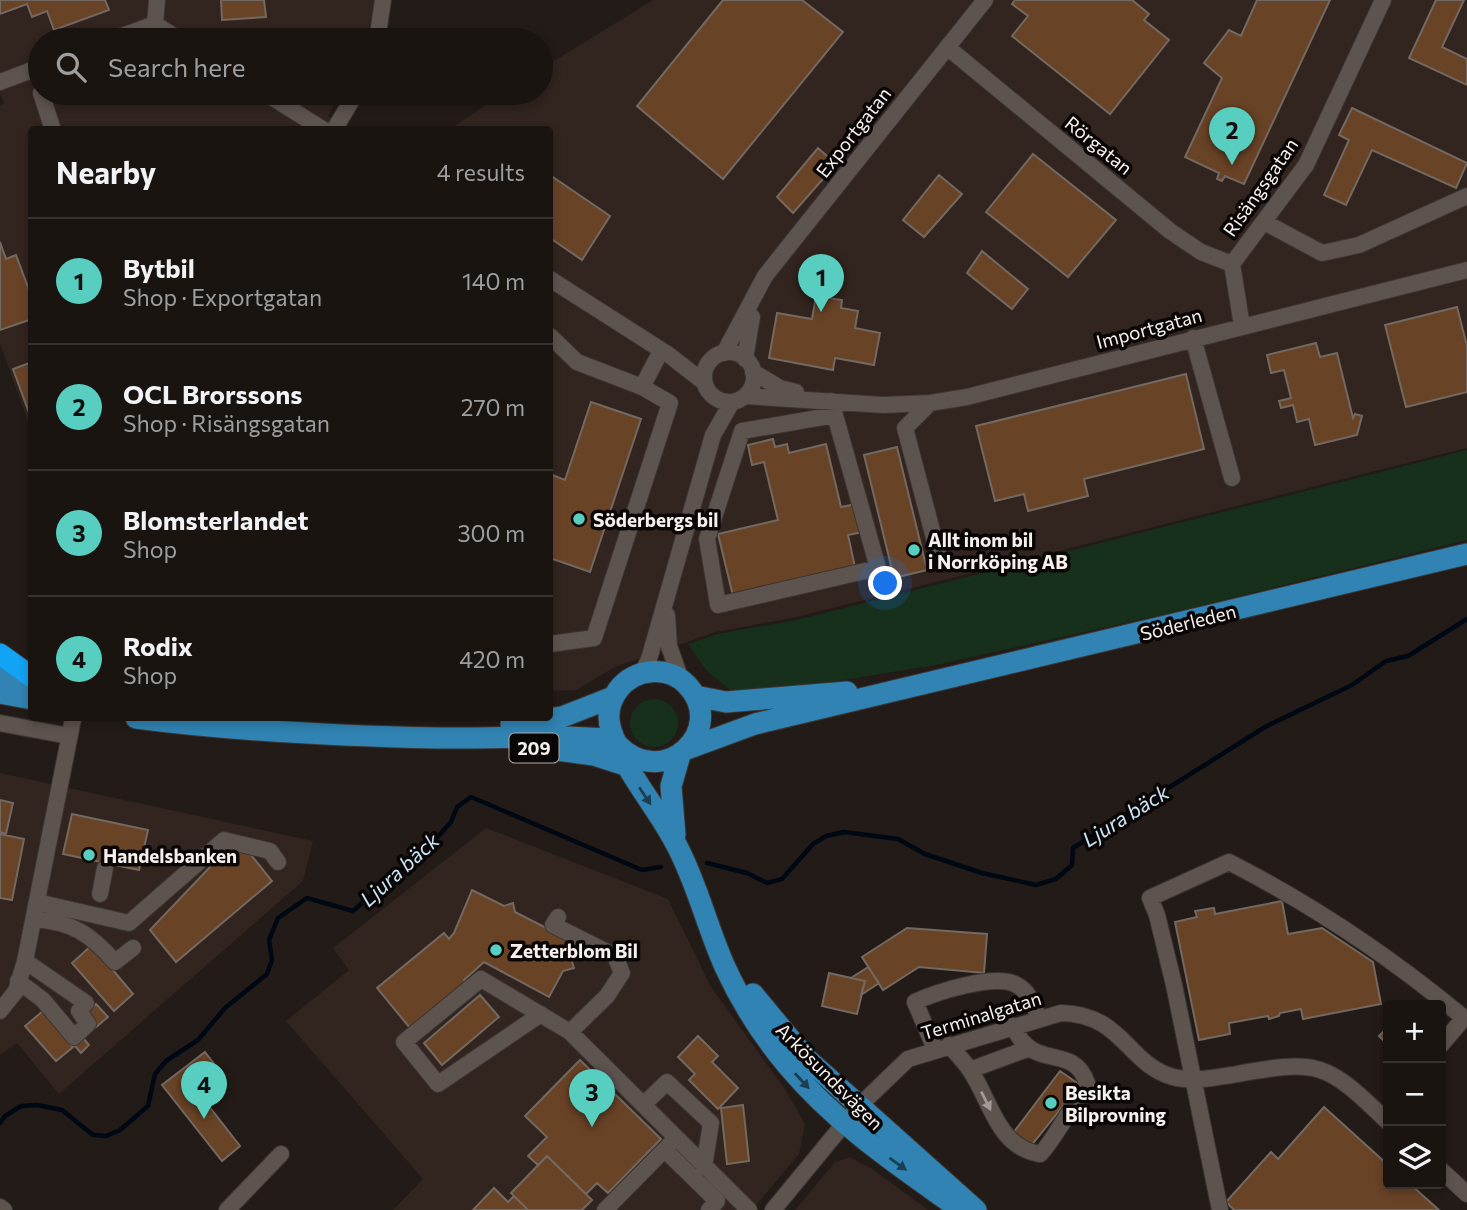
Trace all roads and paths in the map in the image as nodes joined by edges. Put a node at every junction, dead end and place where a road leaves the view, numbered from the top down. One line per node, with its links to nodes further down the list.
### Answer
1 (156, 0): 5 (street)
2 (383, 0): 8 (street)
3 (985, 0): 9 (street, Exportgatan)
4 (1383, 0): 19 (street, Risängsgatan)
5 (155, 24): 6 (street); 7 (street)
6 (144, 28)
7 (161, 28)
8 (379, 28)
9 (947, 47): 20 (street, Rörgatan); 23 (street, Exportgatan)
10 (28, 71): 11 (street)
11 (0, 82)
12 (45, 105): 15 (street)
13 (283, 105): 16 (street)
14 (349, 105): 17 (street)
15 (52, 126)
16 (314, 126)
17 (336, 126)
18 (1467, 196): 19 (street)
19 (1264, 222): 20 (street, Risängsgatan)
20 (1232, 264): 24 (street, Risängsgatan)
21 (1467, 270): 24 (street, Importgatan)
22 (553, 281): 27 (street)
23 (757, 293): 28 (street, Exportgatan); 29 (street, Exportgatan)
24 (1242, 326): 25 (street, Importgatan)
25 (1194, 338): 33 (street, Importgatan); 36 (street)
26 (553, 339): 30 (street)
27 (665, 353): 28 (street); 30 (street); 31 (street)
28 (718, 356): 29 (street); 31 (street)
29 (749, 365): 32 (street); 34 (street, Importgatan)
30 (642, 387): 40 (street)
31 (709, 390): 32 (street); 35 (street)
32 (738, 399): 34 (street, Importgatan); 35 (street)
33 (930, 403): 34 (street, Importgatan); 38 (street)
34 (835, 406): 34 (street)
35 (713, 435): 39 (street)
36 (1231, 478)
37 (1467, 554): 46 (main road, Söderleden)
38 (939, 557)
39 (666, 600): 42 (street); 48 (street)
40 (553, 644)
41 (0, 654): 43 (highway)
42 (642, 673): 48 (main road); 49 (main road)
43 (28, 674)
44 (0, 676): 45 (main road)
45 (28, 682)
46 (908, 687): 48 (main road, Söderleden); 59 (main road, Söderleden)
47 (0, 693): 50 (main road)
48 (692, 696): 59 (main road)
49 (613, 697): 51 (main road, 209); 58 (main road)
50 (28, 698)
51 (553, 718)
52 (73, 721): 57 (street)
53 (164, 721): 58 (main road, 209)
54 (349, 721): 55 (main road, 209)
55 (533, 721)
56 (0, 723): 57 (street)
57 (69, 736): 64 (street)
58 (619, 750): 59 (main road); 60 (main road, Arkösundsvägen, one-way to 60)
59 (684, 752): 60 (main road, Arkösundsvägen)
60 (677, 844): 84 (main road, Arkösundsvägen)
61 (278, 863): 64 (street)
62 (105, 868): 63 (street)
63 (100, 894)
64 (37, 902): 66 (street)
65 (558, 917): 76 (street)
66 (34, 919): 67 (street); 68 (street)
67 (133, 948)
68 (25, 961): 69 (street); 69 (street)
69 (19, 981): 72 (street)
70 (1443, 1000): 81 (street)
71 (1446, 1003): 77 (street)
72 (0, 1011)
73 (541, 1014): 73 (street); 76 (street)
74 (1039, 1019): 75 (street, Terminalgatan); 78 (street); 81 (street, Terminalgatan)
75 (1013, 1026): 78 (street, Terminalgatan); 79 (street)
76 (570, 1032): 82 (street)
77 (1446, 1039)
78 (942, 1047): 80 (street); 84 (street, Terminalgatan)
79 (1027, 1048): 80 (street); 80 (street, one-way to 79)
80 (971, 1070)
81 (1194, 1080): 83 (street, Terminalgatan); 97 (street)
82 (643, 1105): 85 (street); 87 (street)
83 (1383, 1112)
84 (850, 1115): 94 (street, Terminalgatan); 95 (main road, Arkösundsvägen, one-way to 95); 96 (main road, Arkösundsvägen)
85 (670, 1144): 87 (street); 91 (street); 92 (street)
86 (281, 1154): 90 (street)
87 (704, 1167): 93 (street)
88 (1446, 1175): 89 (street)
89 (1467, 1194)
90 (227, 1210)
91 (605, 1210)
92 (709, 1210)
93 (749, 1210)
94 (773, 1210)
95 (961, 1210)
96 (976, 1210)
97 (1220, 1210)

